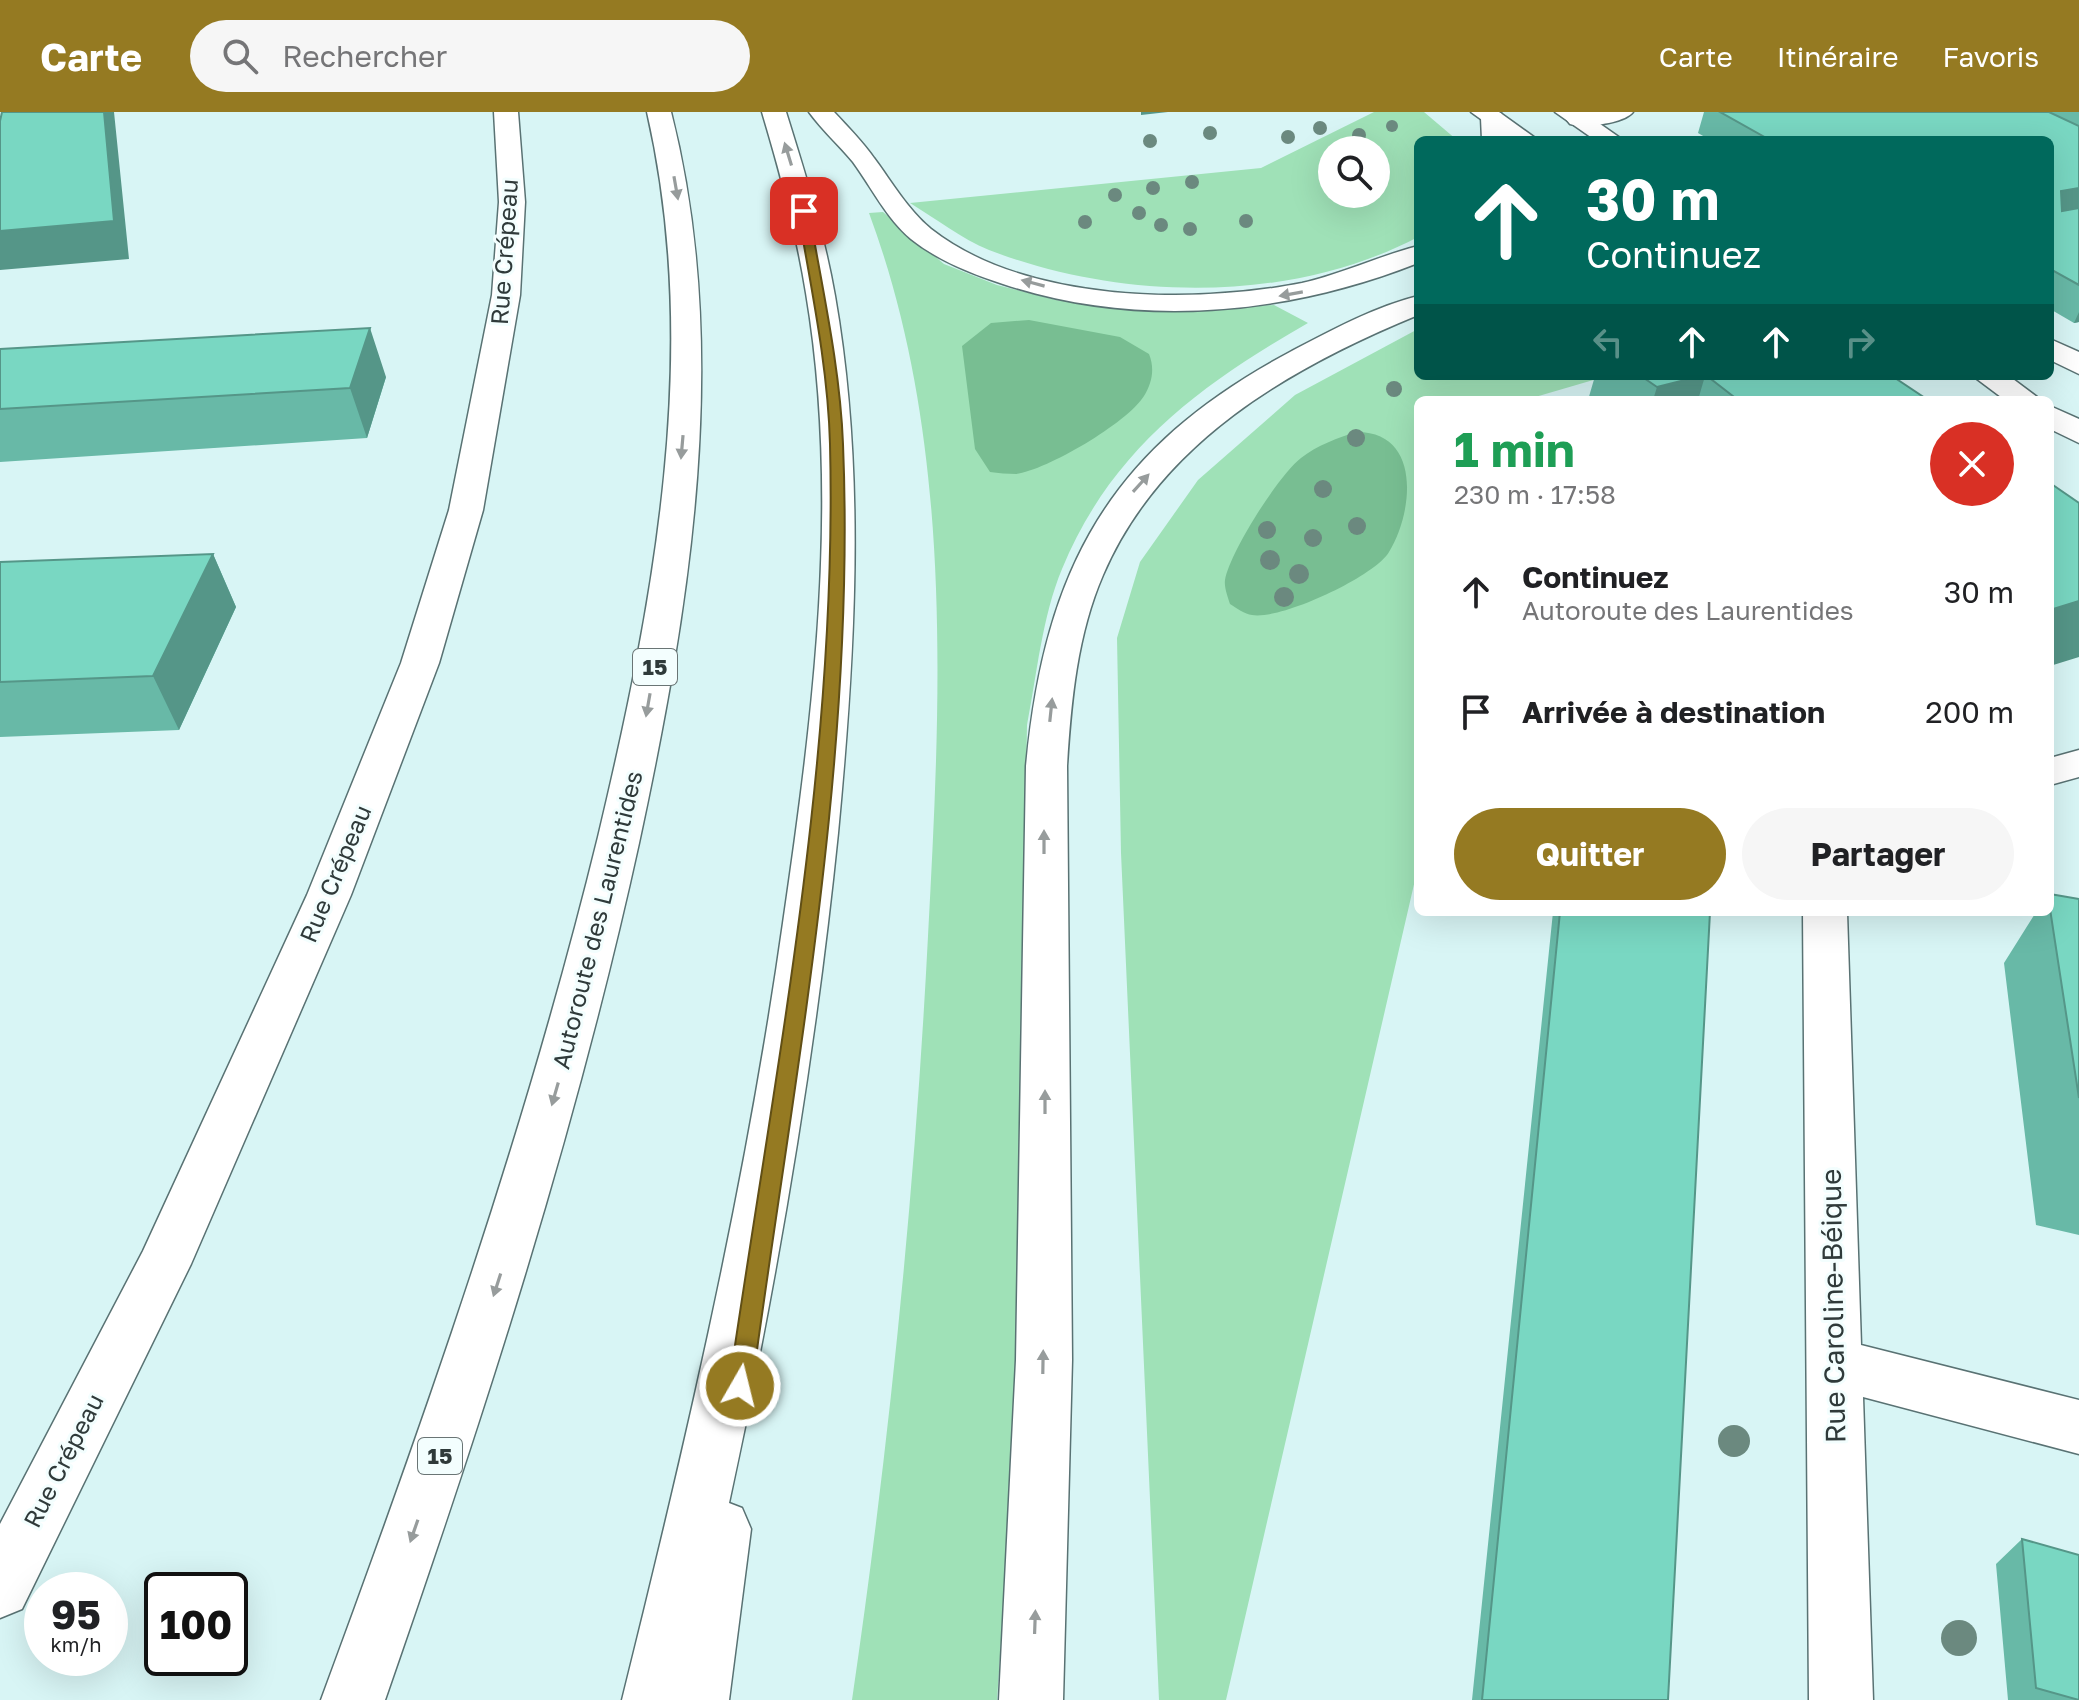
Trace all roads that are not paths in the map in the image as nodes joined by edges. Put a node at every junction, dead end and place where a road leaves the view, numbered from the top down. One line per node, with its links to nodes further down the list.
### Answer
1 (506, 112): 24 (main road, Rue Crépeau)
2 (659, 112): 25 (main road, Autoroute des Laurentides / 15, one-way to 25)
3 (774, 112): 21 (main road, one-way to 3)
4 (821, 112): 10 (main road, one-way to 4)
5 (1621, 112): 6 (main road)
6 (1572, 116): 9 (main road)
7 (1490, 123): 8 (main road)
8 (1518, 136)
9 (1604, 136)
10 (1414, 255)
11 (1414, 307): 28 (main road, one-way to 11)
12 (2054, 350): 13 (main road)
13 (2079, 365)
14 (1994, 380): 15 (main road)
15 (2020, 396)
16 (2054, 417): 17 (main road)
17 (2079, 433)
18 (2079, 763): 19 (main road)
19 (2054, 771)
20 (1825, 916): 22 (main road, Rue Caroline-Béique)
21 (779, 1102): 26 (main road); 27 (main road)
22 (1835, 1364): 23 (main road); 29 (main road, Rue Caroline-Béique)
23 (2079, 1427)
24 (0, 1587)
25 (353, 1700)
26 (654, 1700)
27 (697, 1700)
28 (1031, 1700)
29 (1841, 1700)

